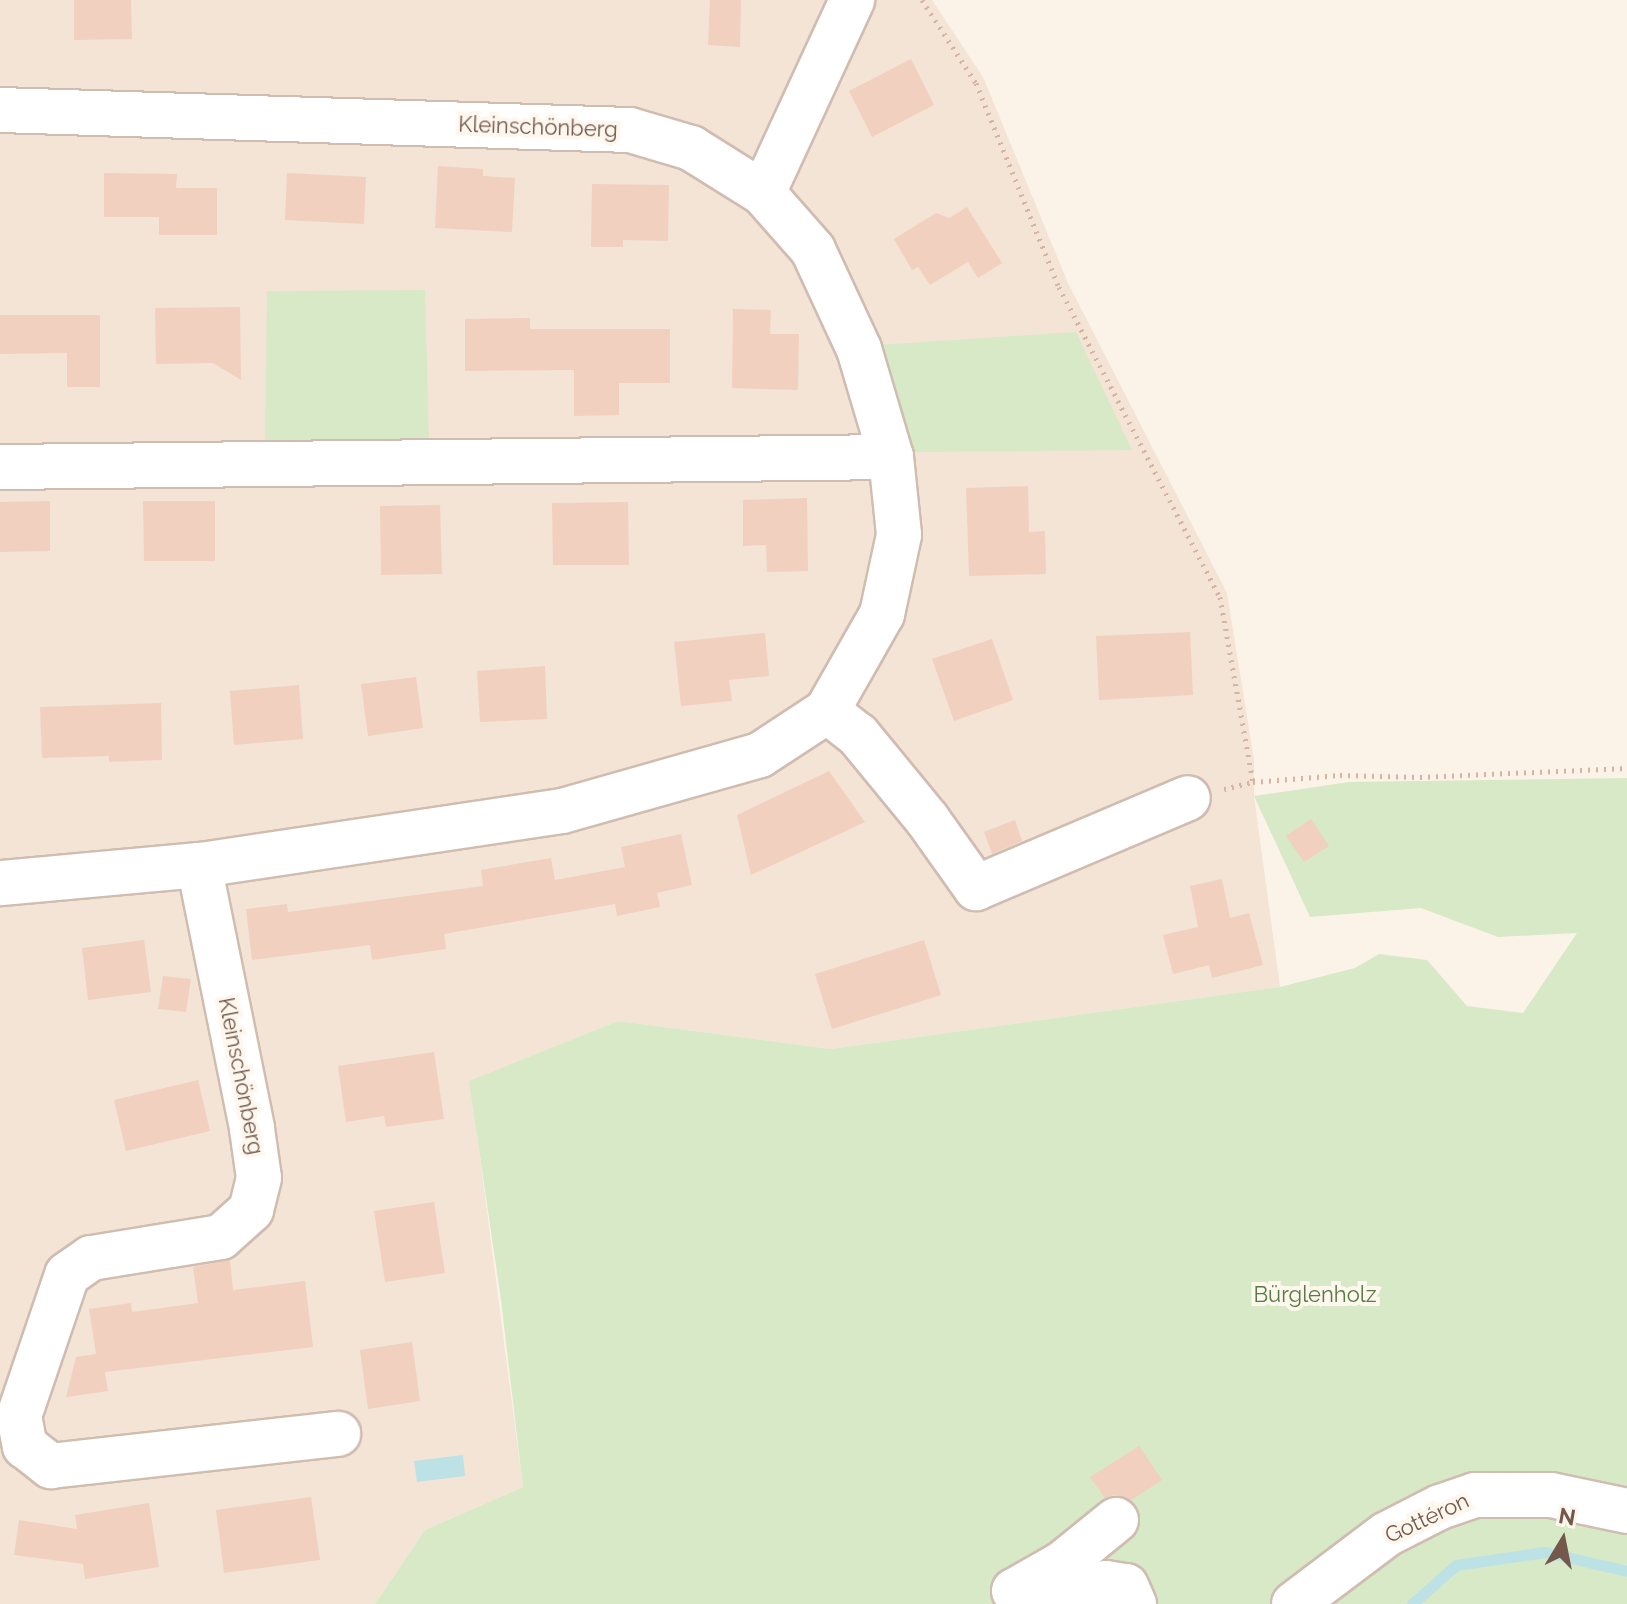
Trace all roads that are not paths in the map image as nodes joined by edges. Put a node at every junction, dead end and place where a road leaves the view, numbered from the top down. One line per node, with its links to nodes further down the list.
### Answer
1 (852, 0): 3 (street)
2 (0, 110): 3 (street, Kleinschönberg)
3 (763, 193): 4 (street, Kleinschönberg)
4 (891, 457): 5 (street); 6 (street, Kleinschönberg)
5 (0, 467)
6 (827, 711): 7 (street); 8 (street, Kleinschönberg)
7 (1188, 798)
8 (199, 865): 9 (street, Kleinschönberg); 10 (street, Kleinschönberg)
9 (0, 883)
10 (338, 1434)
11 (1627, 1511): 14 (street, Gottéron)
12 (1116, 1520): 13 (street)
13 (1134, 1604)
14 (1294, 1604)

